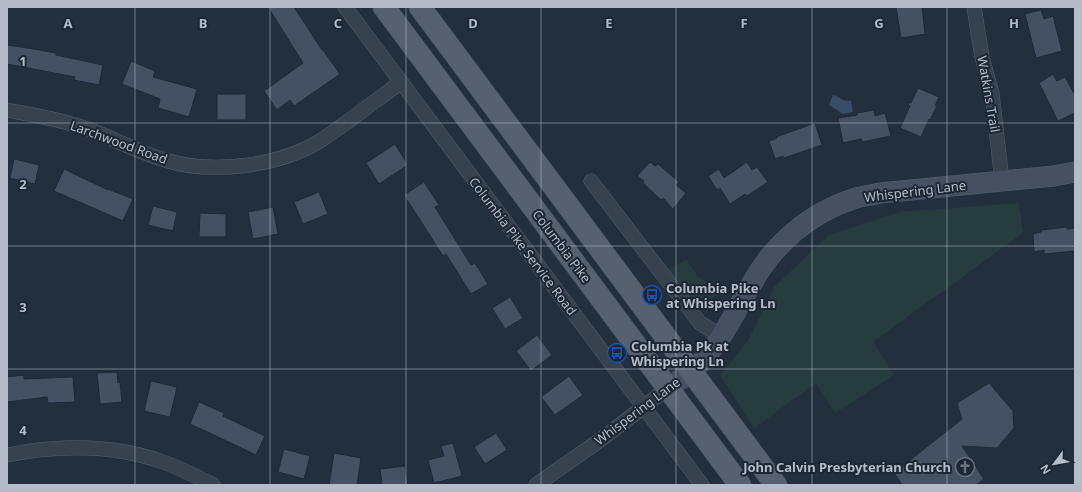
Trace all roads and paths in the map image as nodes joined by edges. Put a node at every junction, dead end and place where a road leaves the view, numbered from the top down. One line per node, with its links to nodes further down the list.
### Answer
1 (345, 7): 5 (street, Columbia Pike Service Road)
2 (384, 7): 12 (main road, Columbia Pike)
3 (420, 7): 11 (main road)
4 (974, 7): 9 (street, Watkins Trail)
5 (401, 82): 6 (street, Larchwood Road); 13 (street, Columbia Pike Service Road)
6 (7, 110)
7 (1075, 172): 9 (street, Whispering Lane)
8 (591, 181): 10 (street)
9 (1002, 181): 10 (street, Whispering Lane)
10 (721, 336): 11 (street, Whispering Lane)
11 (691, 371): 12 (street, Whispering Lane); 19 (main road)
12 (668, 388): 13 (street, Whispering Lane); 18 (main road, Columbia Pike)
13 (643, 407): 16 (street, Whispering Lane); 17 (street, Columbia Pike Service Road)
14 (7, 455): 15 (street)
15 (213, 485)
16 (536, 485)
17 (702, 485)
18 (740, 485)
19 (776, 485)

